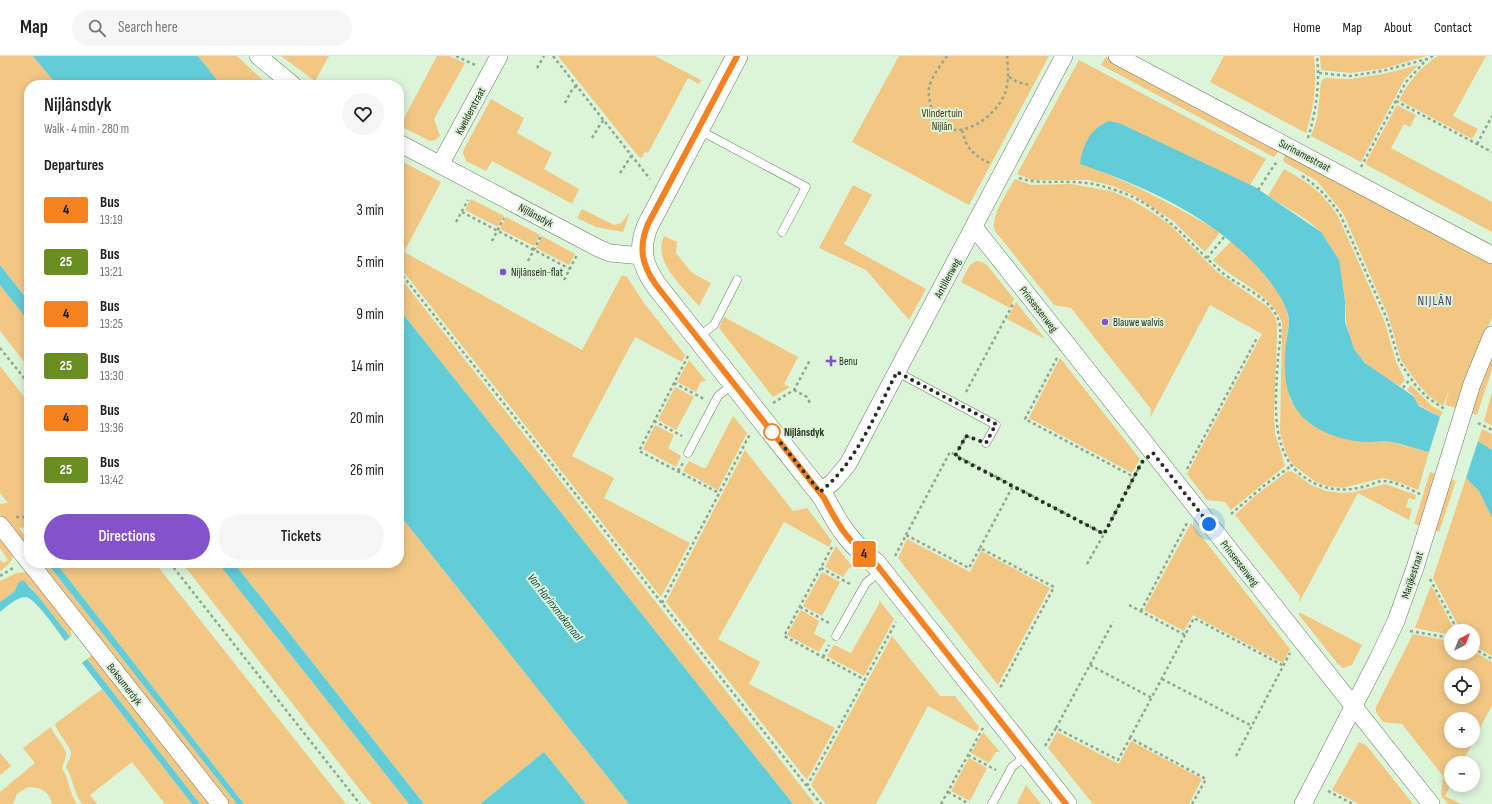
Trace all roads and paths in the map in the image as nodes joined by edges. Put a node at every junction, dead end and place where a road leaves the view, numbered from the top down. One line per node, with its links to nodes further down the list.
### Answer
1 (258, 56): 15 (street)
2 (499, 56): 30 (street, Kwelderstraat)
3 (544, 56): 13 (path)
4 (553, 56): 16 (path)
5 (737, 56): 21 (street)
6 (947, 56): 22 (path)
7 (1007, 56): 22 (path)
8 (1064, 56): 43 (street, Antillenweg)
9 (1117, 56): 50 (street, Surinamestraat)
10 (1317, 56): 14 (path)
11 (1433, 56): 12 (path)
12 (1427, 59): 14 (path); 17 (path)
13 (537, 68)
14 (1319, 73): 24 (path)
15 (287, 80)
16 (577, 86): 18 (path); 20 (path)
17 (1396, 101): 25 (path); 32 (path)
18 (565, 103)
19 (1492, 116): 25 (path)
20 (604, 120): 23 (path); 28 (path)
21 (698, 130): 45 (lane); 51 (street)
22 (962, 130): 29 (path)
23 (592, 138)
24 (1307, 139)
25 (1477, 144): 27 (path)
26 (404, 146): 30 (street, Nijlânsdyk)
27 (1492, 152)
28 (632, 155): 34 (path); 36 (path)
29 (991, 164)
30 (440, 165): 37 (street, Nijlânsdyk)
31 (1283, 165): 38 (path)
32 (1361, 167)
33 (1296, 172): 67 (path)
34 (620, 173)
35 (1016, 177): 52 (path)
36 (652, 181)
37 (476, 184): 39 (street, Nijlânsdyk); 40 (path)
38 (1258, 190)
39 (512, 203): 42 (street, Nijlânsdyk); 44 (path)
40 (462, 212): 41 (path); 44 (path)
41 (456, 222)
42 (548, 222): 48 (street, Nijlânsdyk); 49 (path)
43 (974, 227): 63 (street, Prinsessenweg); 65 (street, Antillenweg)
44 (497, 231): 47 (path); 49 (path)
45 (782, 232)
46 (1225, 236): 52 (path)
47 (492, 241)
48 (585, 241): 51 (street, Nijlânsdyk); 54 (path)
49 (533, 250): 53 (path); 54 (path)
50 (1492, 255)
51 (642, 256): 61 (street)
52 (1207, 258): 86 (path)
53 (528, 260)
54 (570, 269): 56 (path)
55 (404, 277): 108 (path)
56 (564, 280)
57 (737, 280): 61 (lane)
58 (1015, 301): 72 (path)
59 (1492, 335): 76 (street, Marijkestraat)
60 (1257, 338): 87 (path)
61 (694, 346): 68 (path); 69 (street)
62 (0, 348): 66 (path)
63 (1069, 348): 84 (street, Prinsessenweg); 88 (path)
64 (810, 360): 71 (path)
65 (897, 372): 82 (lane); 92 (street, Antillenweg)
66 (24, 378)
67 (1410, 379): 70 (path); 76 (path)
68 (674, 383): 74 (path); 77 (path)
69 (733, 384): 74 (lane); 92 (street)
70 (1403, 388)
71 (794, 390): 73 (path); 75 (path)
72 (966, 392)
73 (810, 403)
74 (714, 404): 81 (lane)
75 (771, 405)
76 (1462, 417): 126 (street, Marijkestraat)
77 (654, 422): 81 (path); 90 (path)
78 (1478, 423): 79 (path)
79 (1492, 430)
80 (751, 432): 90 (path)
81 (694, 442): 83 (lane)
82 (986, 443): 85 (path)
83 (688, 453)
84 (1153, 453): 88 (path); 93 (street, Prinsessenweg)
85 (955, 456): 89 (path); 97 (path)
86 (1291, 466): 91 (path); 94 (path)
87 (1184, 475)
88 (1134, 477): 96 (path)
89 (1013, 486): 96 (path); 99 (path)
90 (719, 493): 108 (path)
91 (1420, 494)
92 (822, 495): 101 (street)
93 (1200, 512): 111 (path); 126 (street, Prinsessenweg)
94 (1231, 514)
95 (0, 525): 100 (street, Boksumerdyk)
96 (1104, 534): 102 (path)
97 (906, 535): 99 (path); 101 (path)
98 (834, 543): 105 (path)
99 (980, 548): 124 (path)
100 (24, 555)
101 (883, 564): 107 (lane); 131 (street)
102 (1088, 564)
103 (35, 568): 138 (street, Boksumerdyk)
104 (174, 568): 139 (path)
105 (821, 568): 107 (path); 110 (path)
106 (1429, 577): 114 (path)
107 (862, 590): 116 (lane)
108 (662, 603): 136 (path)
109 (1129, 605): 111 (path)
110 (800, 607): 116 (path); 123 (path)
111 (1140, 611): 117 (path)
112 (898, 618): 123 (path)
113 (1113, 622): 121 (path)
114 (1454, 624)
115 (1410, 631): 118 (path)
116 (838, 632)
117 (1185, 635): 122 (path); 127 (path)
118 (1444, 637)
119 (1480, 652): 120 (path)
120 (1492, 658)
121 (1090, 665): 125 (path); 129 (path)
122 (1162, 679): 125 (path); 127 (path)
123 (865, 680): 136 (path)
124 (997, 690)
125 (1152, 698): 130 (path)
126 (1354, 706): 135 (street, Marijkestraat); 148 (street, Prinsessenweg)
127 (1252, 726): 133 (path)
128 (985, 727): 132 (path)
129 (1056, 728): 130 (path); 131 (path)
130 (1130, 738): 145 (path)
131 (1035, 751): 134 (lane); 144 (street)
132 (968, 755): 134 (path); 137 (path)
133 (1236, 756)
134 (1008, 776): 143 (lane)
135 (1314, 784): 146 (street, Marijkestraat); 147 (path)
136 (807, 786): 140 (path)
137 (948, 792): 141 (path); 142 (path)
138 (220, 804)
139 (360, 804)
140 (821, 804)
141 (941, 804)
142 (969, 804)
143 (992, 804)
144 (1066, 804)
145 (1192, 804)
146 (1303, 804)
147 (1353, 804)
148 (1431, 804)

